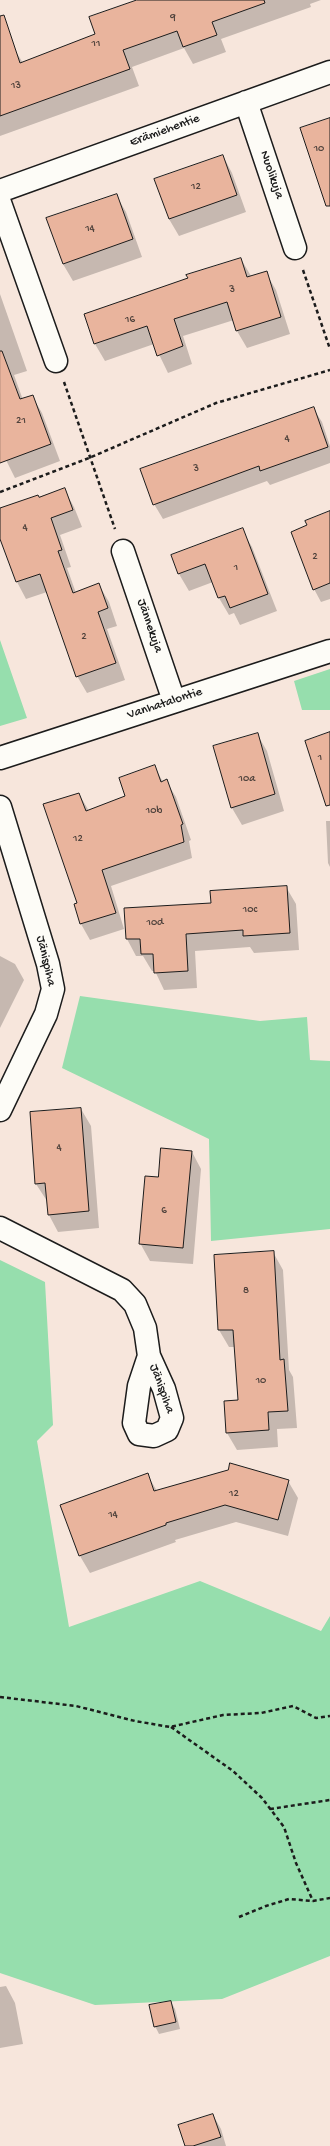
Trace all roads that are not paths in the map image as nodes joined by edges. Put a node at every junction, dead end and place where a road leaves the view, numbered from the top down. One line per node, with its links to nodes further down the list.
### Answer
1 (330, 72): 2 (street, Erämiehentie)
2 (246, 102): 3 (street, Erämiehentie); 5 (street, Nuolikuja)
3 (0, 191)
4 (0, 203): 6 (street)
5 (296, 248)
6 (56, 361)
7 (123, 551): 9 (street, Jännekuja)
8 (330, 651): 9 (street, Vanhatalontie)
9 (174, 701): 10 (street, Vanhatalontie)
10 (0, 758)
11 (0, 807): 12 (street, Jänispiha)
12 (0, 1110)
13 (0, 1228): 14 (street, Jänispiha)
14 (149, 1356)

